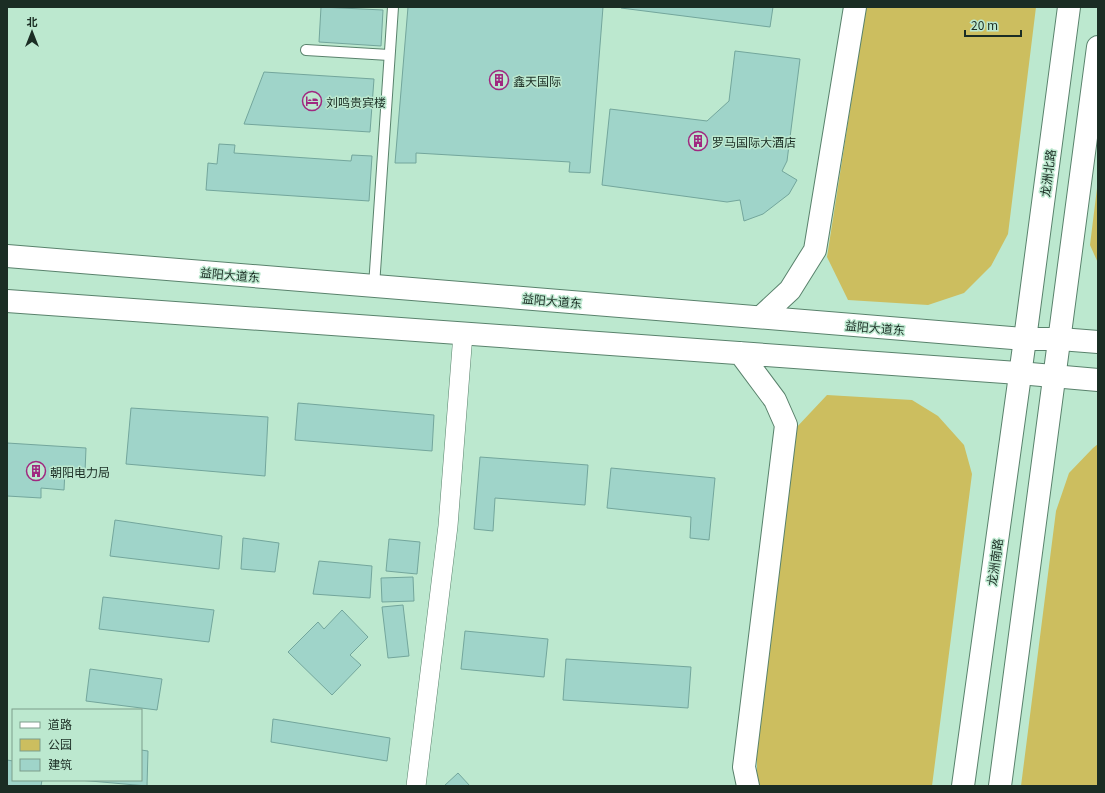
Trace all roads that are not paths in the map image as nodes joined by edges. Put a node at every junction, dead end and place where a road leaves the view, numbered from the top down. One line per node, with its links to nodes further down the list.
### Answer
1 (392, 7): 6 (lane)
2 (855, 7): 10 (main road)
3 (1069, 7): 12 (main road, 龙洲北路)
4 (1098, 47): 13 (main road)
5 (306, 50): 6 (lane)
6 (389, 55): 8 (lane)
7 (7, 256): 8 (main road, 益阳大道东)
8 (374, 286): 10 (main road, 益阳大道东)
9 (7, 301): 11 (main road)
10 (761, 317): 12 (main road, 益阳大道东)
11 (464, 334): 15 (main road); 19 (street)
12 (1025, 339): 13 (main road, 益阳大道东); 16 (main road, 龙洲南路)
13 (1060, 339): 14 (main road, 益阳大道东); 17 (main road)
14 (1098, 342)
15 (740, 353): 16 (main road); 20 (main road)
16 (1019, 373): 17 (main road); 21 (main road, 龙洲南路)
17 (1055, 377): 18 (main road); 22 (main road)
18 (1098, 380)
19 (416, 786)
20 (748, 786)
21 (963, 786)
22 (1000, 786)

